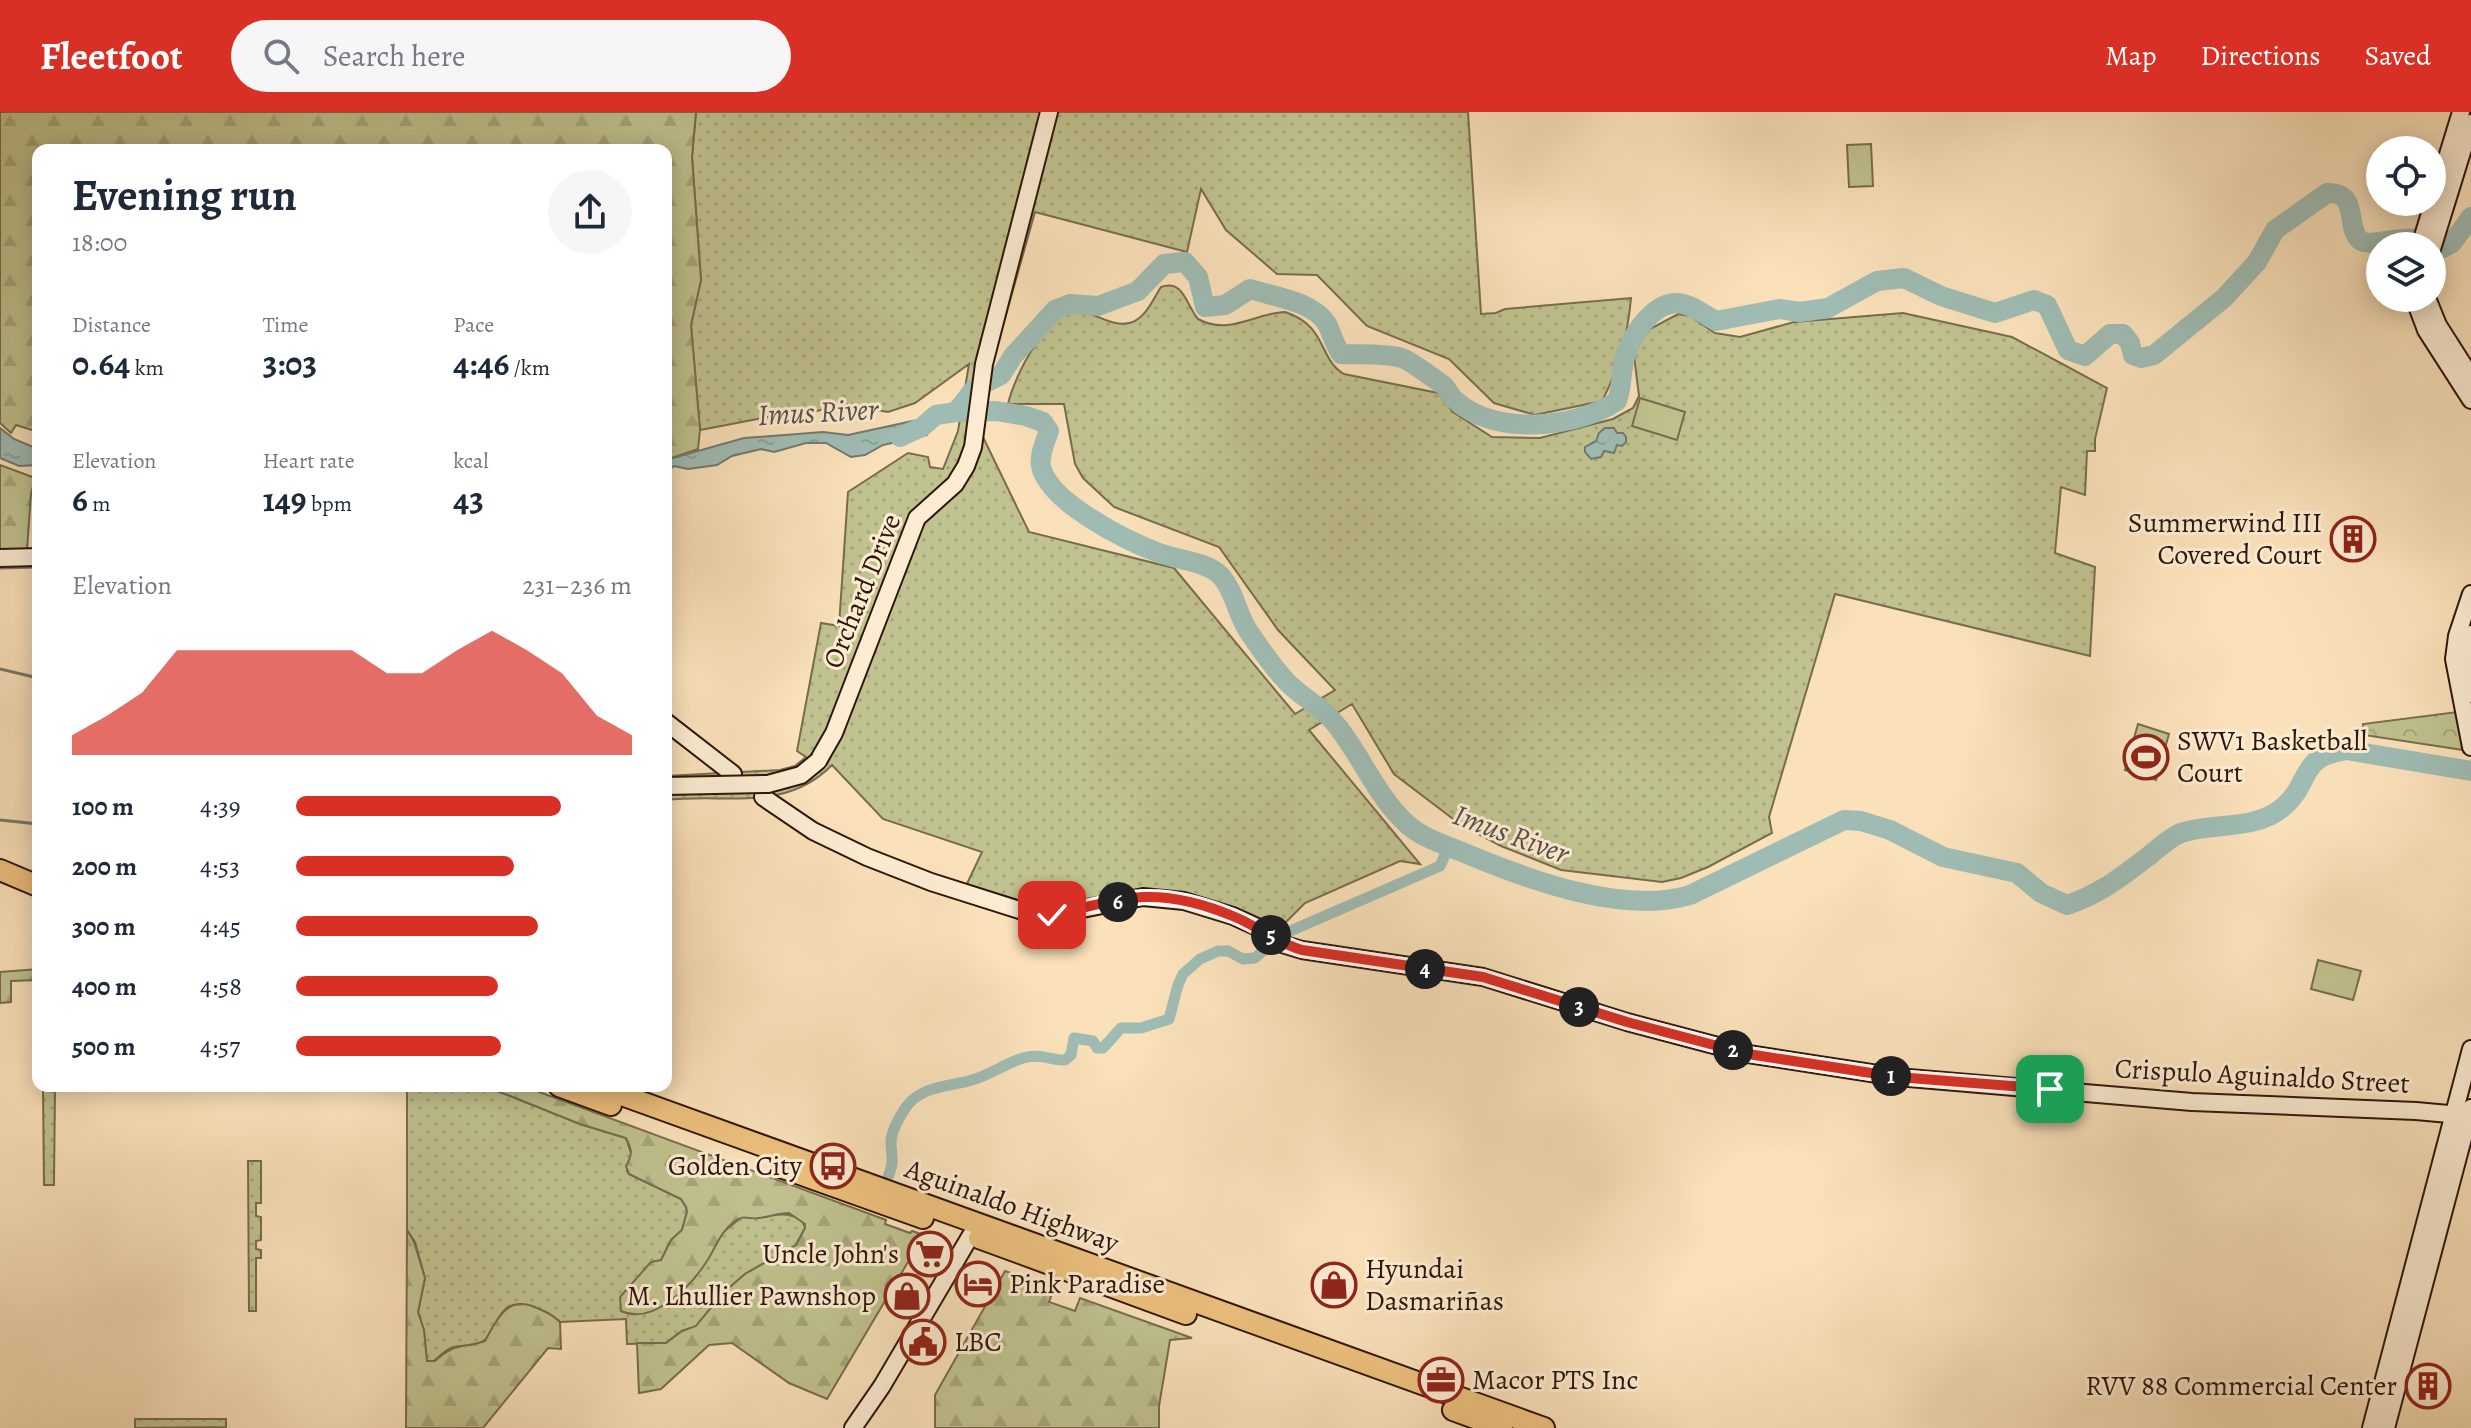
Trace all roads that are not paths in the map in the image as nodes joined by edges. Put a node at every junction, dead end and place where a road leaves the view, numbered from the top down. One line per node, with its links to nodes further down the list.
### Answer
1 (1049, 112): 20 (street, Orchard Drive, bridge)
2 (2461, 112): 4 (street)
3 (2471, 123): 4 (street)
4 (2432, 226): 5 (street); 6 (street)
5 (2428, 232)
6 (2432, 232)
7 (2419, 312): 10 (street)
8 (2433, 312): 9 (street)
9 (2471, 377)
10 (2471, 400)
11 (32, 557): 12 (street)
12 (0, 558)
13 (2471, 594): 17 (street)
14 (2471, 634): 15 (street)
15 (2471, 694)
16 (672, 727): 19 (street)
17 (2470, 740): 18 (street)
18 (2471, 747)
19 (733, 774)
20 (672, 786)
21 (763, 797): 29 (street, Crispulo Aguinaldo Street)
22 (0, 870): 23 (highway)
23 (32, 883)
24 (0, 884): 25 (highway)
25 (32, 896)
26 (2471, 1049): 29 (street)
27 (576, 1092): 30 (highway, Aguinaldo Highway)
28 (613, 1092): 31 (highway, Aguinaldo Highway)
29 (2467, 1113): 35 (street); 36 (street)
30 (971, 1235): 31 (highway, Aguinaldo Highway); 32 (street)
31 (1247, 1328): 33 (highway, Aguinaldo Highway); 34 (highway, Aguinaldo Highway)
32 (853, 1428)
33 (1502, 1428)
34 (1544, 1428)
35 (2371, 1428)
36 (2386, 1428)

